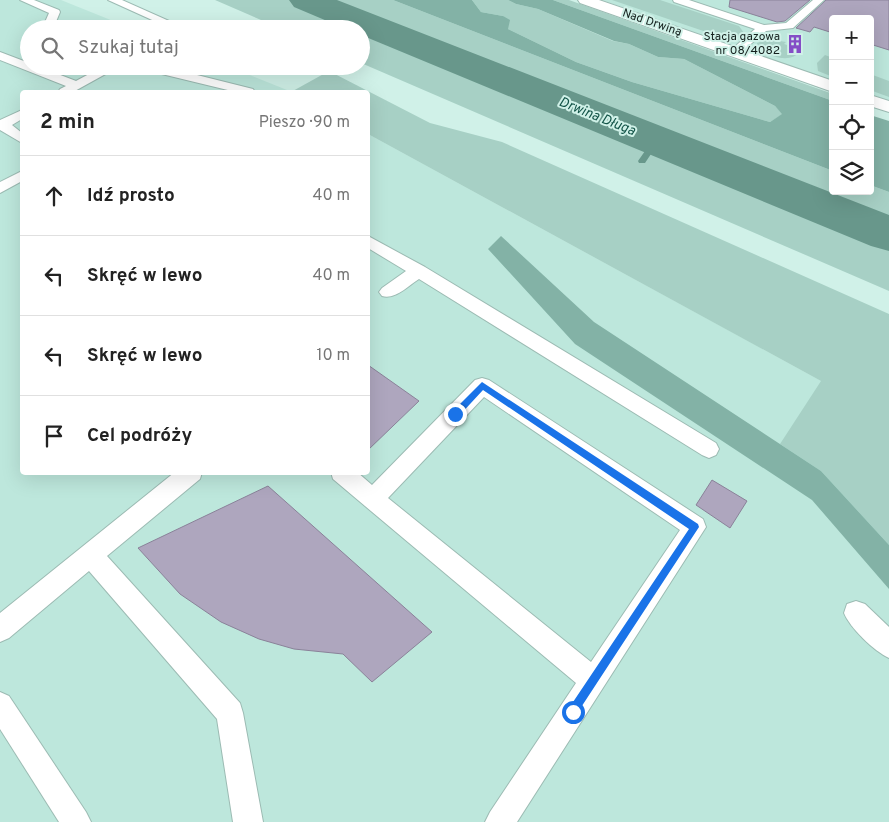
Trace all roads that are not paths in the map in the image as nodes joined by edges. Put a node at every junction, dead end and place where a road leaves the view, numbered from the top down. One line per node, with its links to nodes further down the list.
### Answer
1 (25, 0): 6 (lane)
2 (113, 0): 7 (lane)
3 (585, 0): 9 (street, Nad Drwiną)
4 (678, 0): 8 (lane)
5 (819, 0): 8 (lane)
6 (51, 20)
7 (161, 20)
8 (763, 28): 9 (lane)
9 (735, 52): 16 (street, Nad Drwiną)
10 (0, 56): 11 (lane)
11 (20, 63)
12 (50, 75): 15 (lane)
13 (97, 75): 15 (lane)
14 (181, 75): 18 (lane)
15 (77, 86): 17 (lane)
16 (829, 86)
17 (68, 90)
18 (241, 90)
19 (874, 101): 20 (street)
20 (889, 107)
21 (20, 115): 22 (lane)
22 (1, 125): 23 (lane)
23 (20, 138)
24 (20, 176): 25 (lane)
25 (0, 188)
26 (370, 242): 27 (lane)
27 (419, 271): 28 (lane); 29 (lane)
28 (388, 292)
29 (709, 449)
30 (188, 475): 33 (lane)
31 (345, 475): 32 (lane)
32 (374, 499): 37 (lane); 37 (lane)
33 (91, 555): 35 (lane); 40 (lane)
34 (856, 613): 36 (lane)
35 (0, 629)
36 (889, 645)
37 (594, 680): 41 (lane)
38 (0, 704): 39 (lane)
39 (76, 822)
40 (248, 822)
41 (500, 822)

